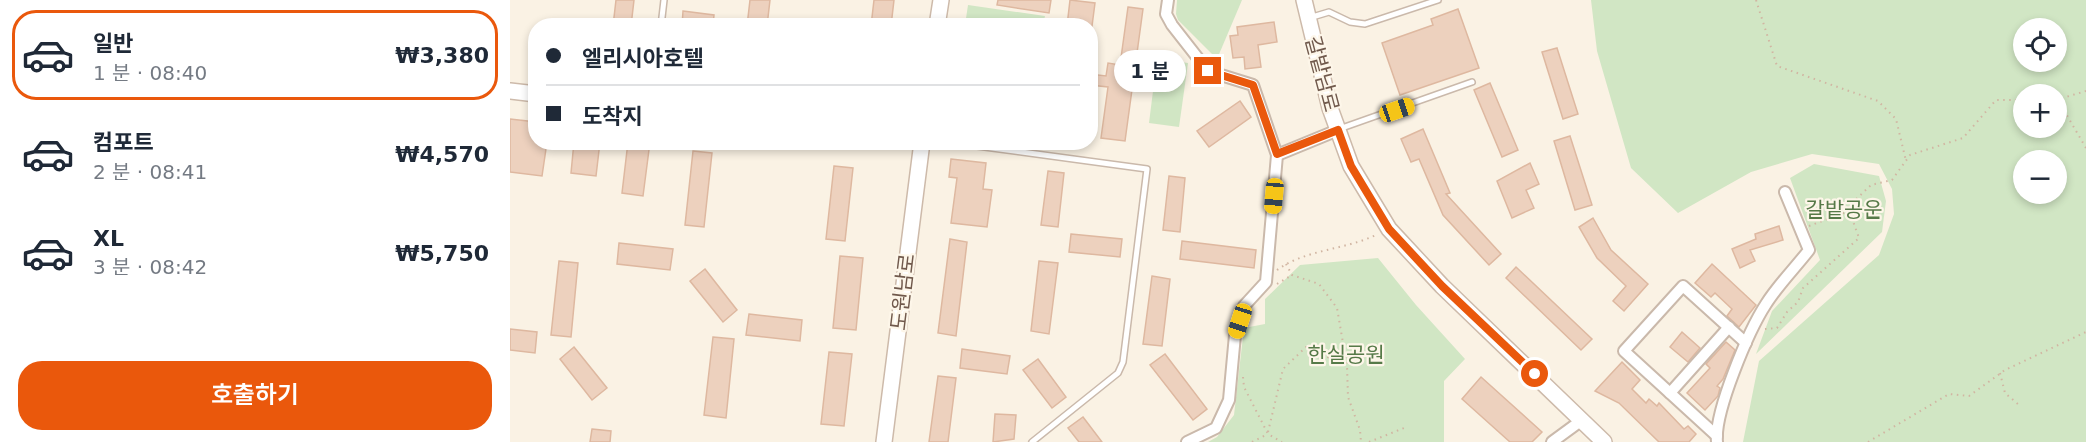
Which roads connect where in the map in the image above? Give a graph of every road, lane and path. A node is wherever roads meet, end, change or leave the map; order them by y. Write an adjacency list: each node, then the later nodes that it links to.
1 (664, 0): 7 (lane)
2 (941, 0): 8 (main road)
3 (1168, 0): 21 (street)
4 (1304, 0): 9 (main road, 갈밭남로)
5 (1438, 0): 9 (lane)
6 (1756, 0): 22 (path)
7 (662, 18)
8 (938, 18)
9 (1307, 19): 17 (main road, 갈밭남로)
10 (1472, 82): 17 (lane)
11 (510, 91): 13 (main road)
12 (2086, 91): 14 (path)
13 (528, 93)
14 (2067, 97)
15 (2013, 100): 22 (path)
16 (2067, 118): 18 (path)
17 (1338, 130): 21 (street); 25 (main road, 갈밭남로)
18 (2086, 148)
19 (921, 150): 43 (main road, 도원남로)
20 (1006, 150): 44 (lane)
21 (1277, 154): 29 (street)
22 (1906, 161): 24 (path)
23 (1785, 192): 26 (street)
24 (1850, 211): 26 (path); 31 (path)
25 (1389, 229): 27 (path); 39 (main road, 갈밭남로)
26 (1801, 229): 31 (street)
27 (1286, 264): 28 (path); 29 (path)
28 (1292, 275): 29 (path); 34 (path)
29 (1271, 282): 45 (street)
30 (1729, 327): 33 (street); 37 (street); 37 (street)
31 (1752, 330): 33 (street)
32 (2086, 332): 36 (path)
33 (1746, 343): 42 (street)
34 (1347, 366): 41 (path); 48 (path)
35 (1242, 368): 41 (path)
36 (2000, 373): 38 (path); 52 (path)
37 (1670, 393): 42 (street)
38 (2019, 405)
39 (1582, 420): 50 (street); 51 (main road, 갈밭남로)
40 (1404, 429): 49 (path)
41 (1268, 434): 46 (path); 47 (path)
42 (1717, 439)
43 (884, 442)
44 (1032, 442)
45 (1187, 442)
46 (1252, 442)
47 (1282, 442)
48 (1361, 442)
49 (1369, 442)
50 (1552, 442)
51 (1604, 442)
52 (1869, 442)

